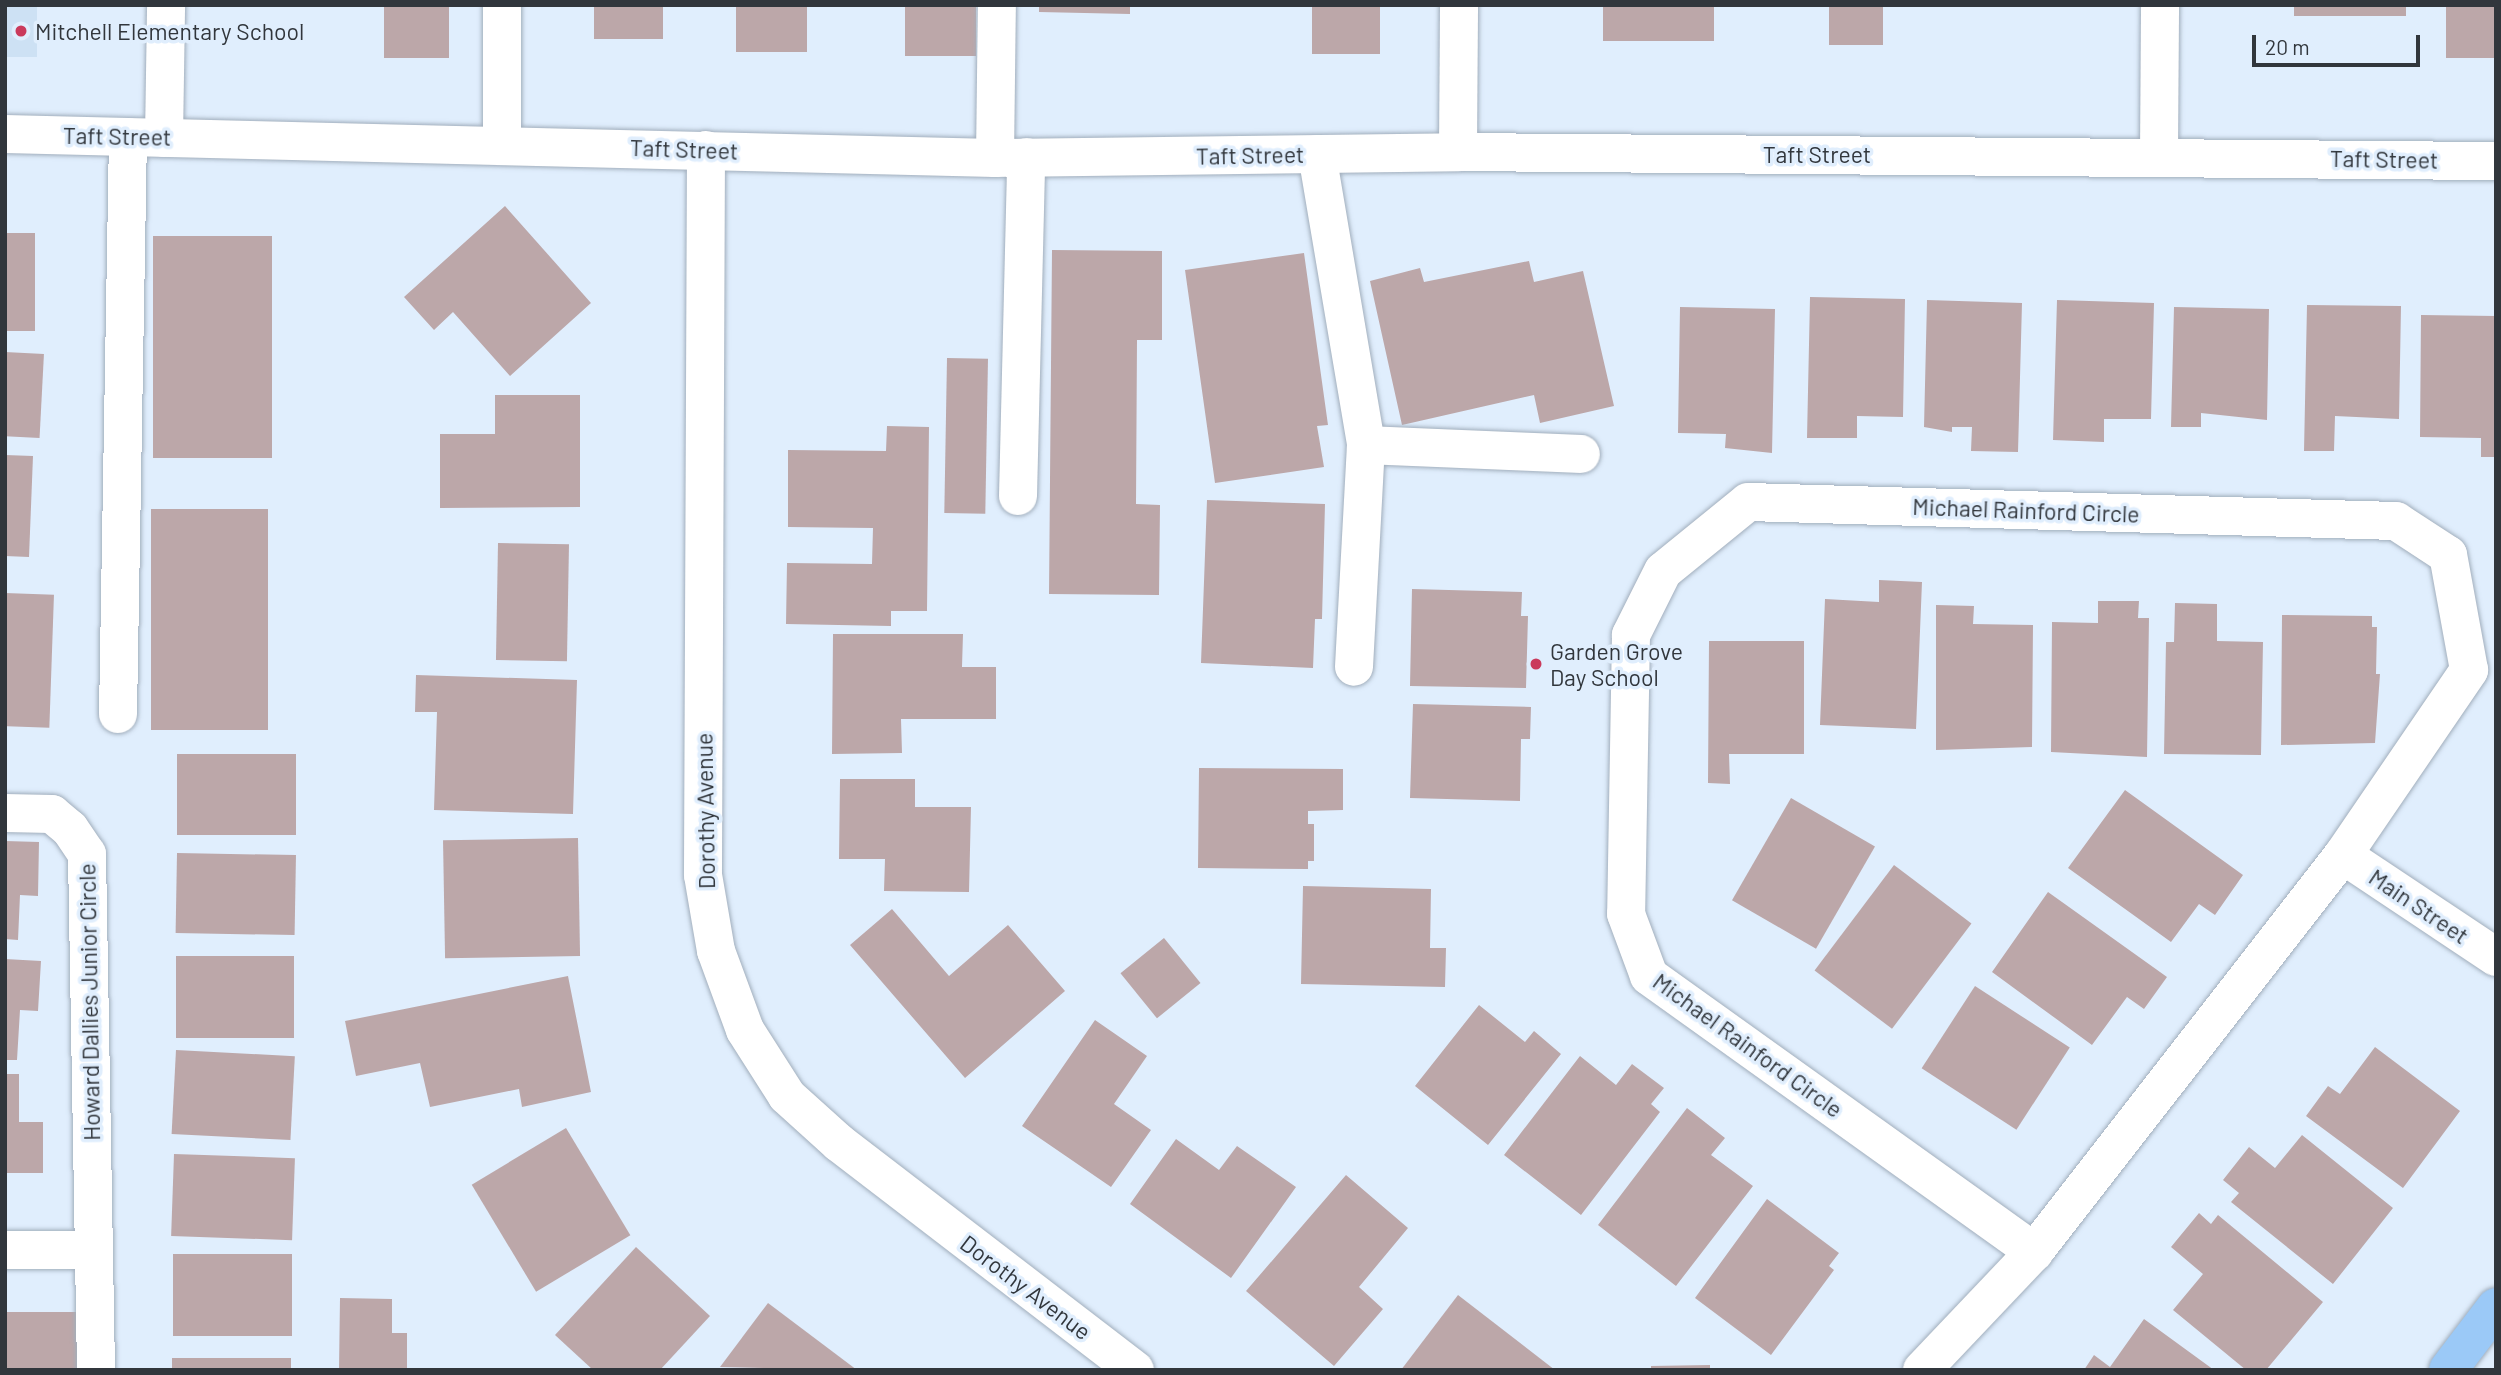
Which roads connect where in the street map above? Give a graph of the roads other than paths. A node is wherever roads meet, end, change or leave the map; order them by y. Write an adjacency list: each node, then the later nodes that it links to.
1 (166, 5): 7 (street)
2 (502, 5): 8 (street)
3 (997, 5): 13 (street)
4 (1459, 5): 10 (street)
5 (2160, 5): 12 (street)
6 (5, 134): 7 (street, Taft Street)
7 (146, 137): 8 (street, Taft Street); 19 (street)
8 (502, 144): 9 (street, Taft Street)
9 (706, 150): 13 (street, Taft Street); 28 (street, Dorothy Avenue)
10 (1458, 152): 11 (street, Taft Street); 12 (street, Taft Street)
11 (1317, 154): 13 (street, Taft Street); 15 (street)
12 (2158, 155): 14 (street, Taft Street)
13 (1011, 157): 17 (street)
14 (2496, 161)
15 (1366, 445): 16 (street); 18 (street)
16 (1581, 454)
17 (1018, 496)
18 (1353, 667)
19 (118, 714)
20 (5, 813): 24 (street, Howard Dallies Junior Circle)
21 (2343, 855): 22 (street, Main Street); 25 (street, Michael Rainford Circle); 25 (street, Michael Rainford Circle)
22 (2496, 957)
23 (5, 1250): 24 (street)
24 (94, 1250): 27 (street, Howard Dallies Junior Circle)
25 (2034, 1252): 29 (street, Michael Rainford Circle)
26 (2496, 1307): 30 (main road)
27 (96, 1370)
28 (1135, 1370)
29 (1922, 1370)
30 (2448, 1370)

